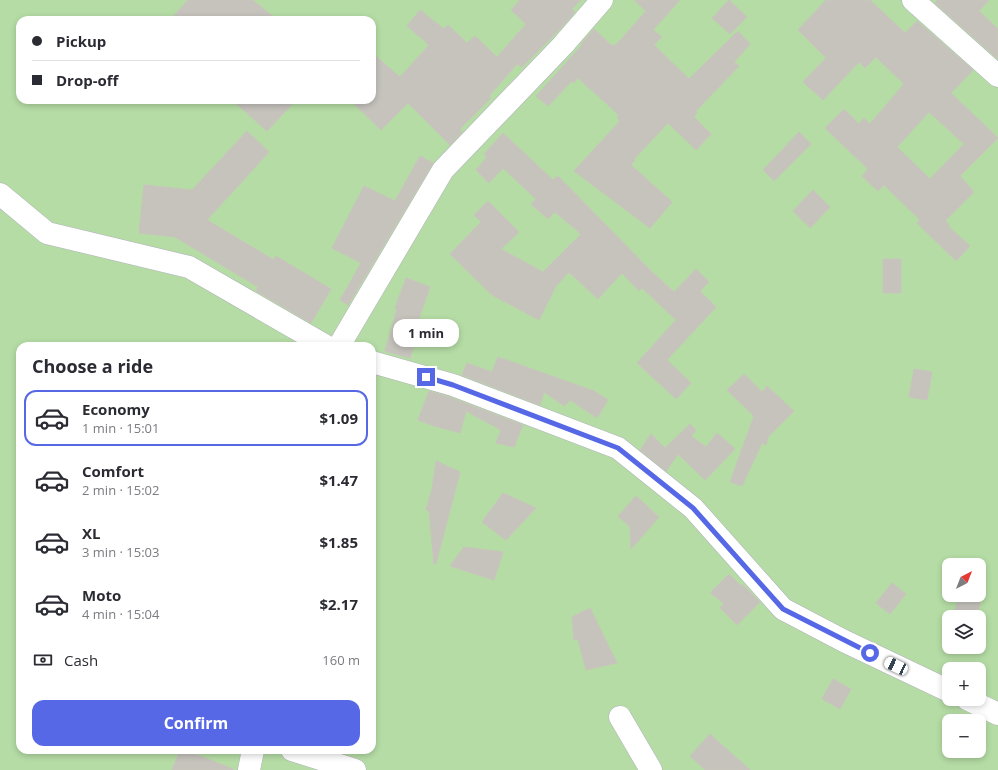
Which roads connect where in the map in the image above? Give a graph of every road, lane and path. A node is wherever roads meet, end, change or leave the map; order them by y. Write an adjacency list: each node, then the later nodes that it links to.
1 (602, 0): 6 (street)
2 (913, 0): 3 (street)
3 (998, 76)
4 (0, 194): 5 (street)
5 (319, 342)
6 (341, 342)
7 (376, 363): 8 (street)
8 (942, 688)
9 (981, 706): 10 (street)
10 (998, 714)
11 (620, 717): 16 (street)
12 (252, 754): 14 (street)
13 (305, 754): 15 (street)
14 (249, 770)
15 (355, 770)
16 (651, 770)

